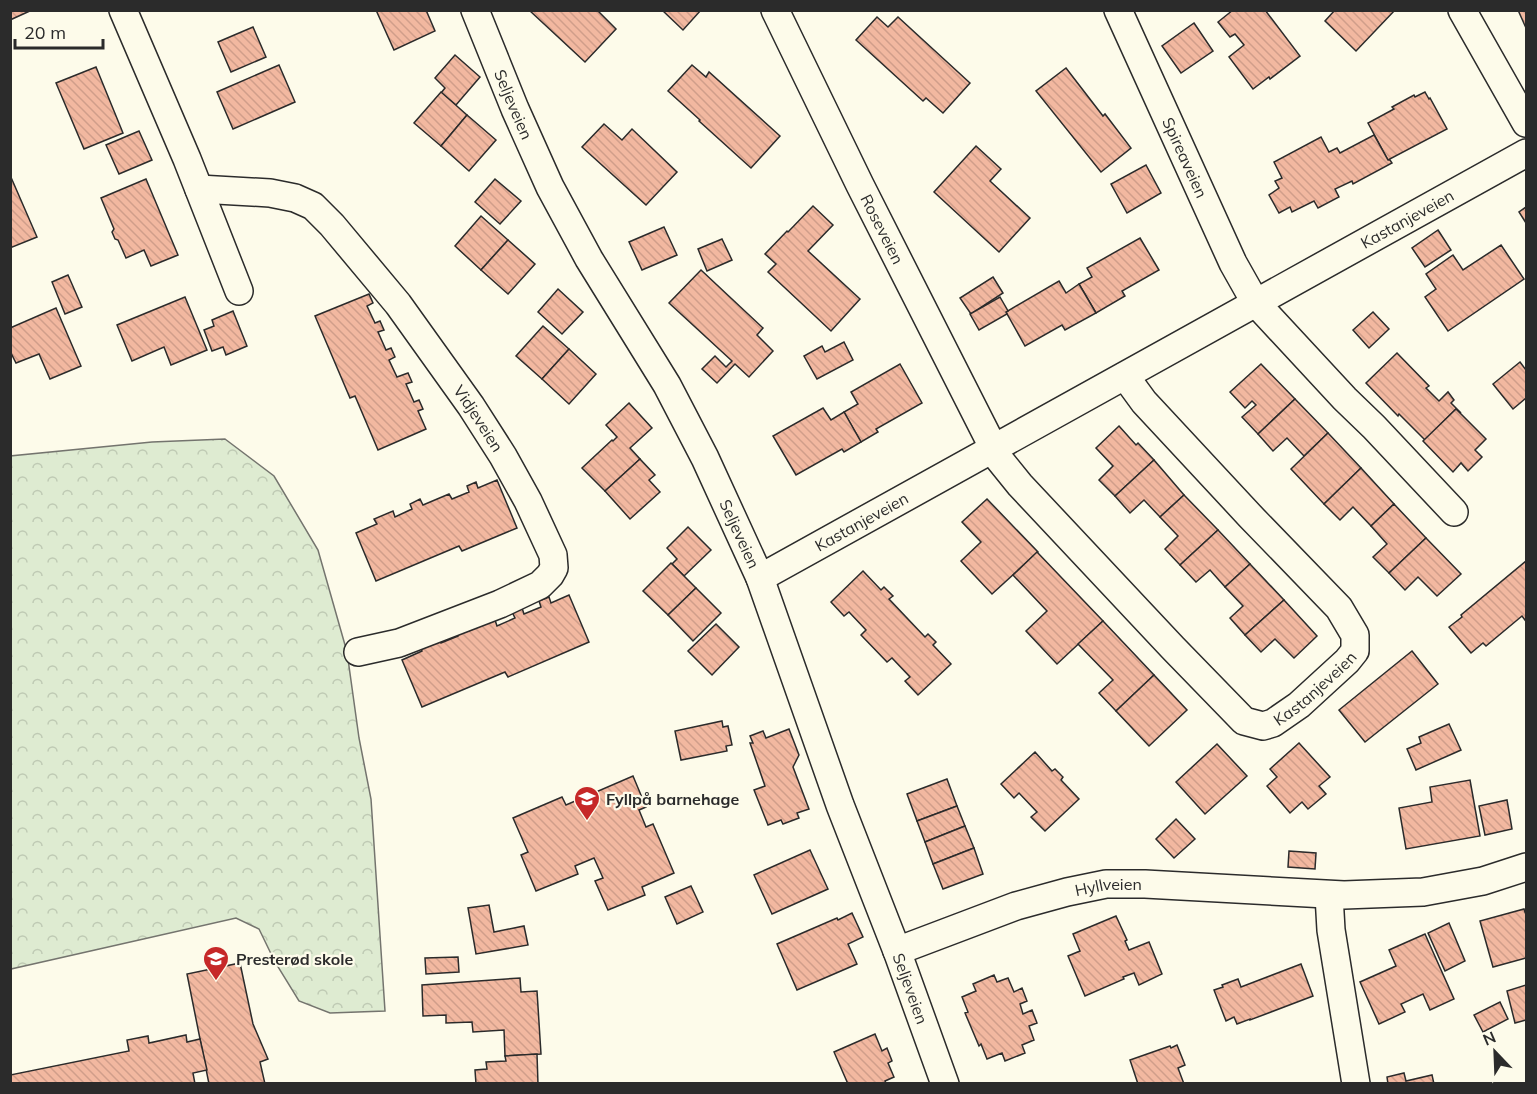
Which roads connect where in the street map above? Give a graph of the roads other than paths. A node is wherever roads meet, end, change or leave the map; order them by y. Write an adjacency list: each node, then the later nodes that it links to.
1 (123, 10): 8 (street)
2 (475, 10): 14 (street, Seljeveien)
3 (775, 10): 12 (street, Roseveien)
4 (1118, 10): 10 (street, Spireaveien)
5 (1462, 10): 6 (street)
6 (1527, 123)
7 (1527, 153): 10 (street, Kastanjeveien)
8 (199, 189): 9 (street); 15 (street, Vidjeveien)
9 (239, 291)
10 (1255, 302): 11 (street, Kastanjeveien); 13 (street)
11 (1125, 376): 12 (street, Kastanjeveien); 12 (street, Kastanjeveien)
12 (994, 448): 14 (street, Kastanjeveien)
13 (1454, 512)
14 (760, 578): 18 (street, Seljeveien)
15 (358, 652)
16 (1527, 867): 17 (street, Hyllveien)
17 (1329, 895): 18 (street, Hyllveien); 20 (street)
18 (897, 951): 19 (street, Seljeveien)
19 (945, 1083)
20 (1356, 1083)

